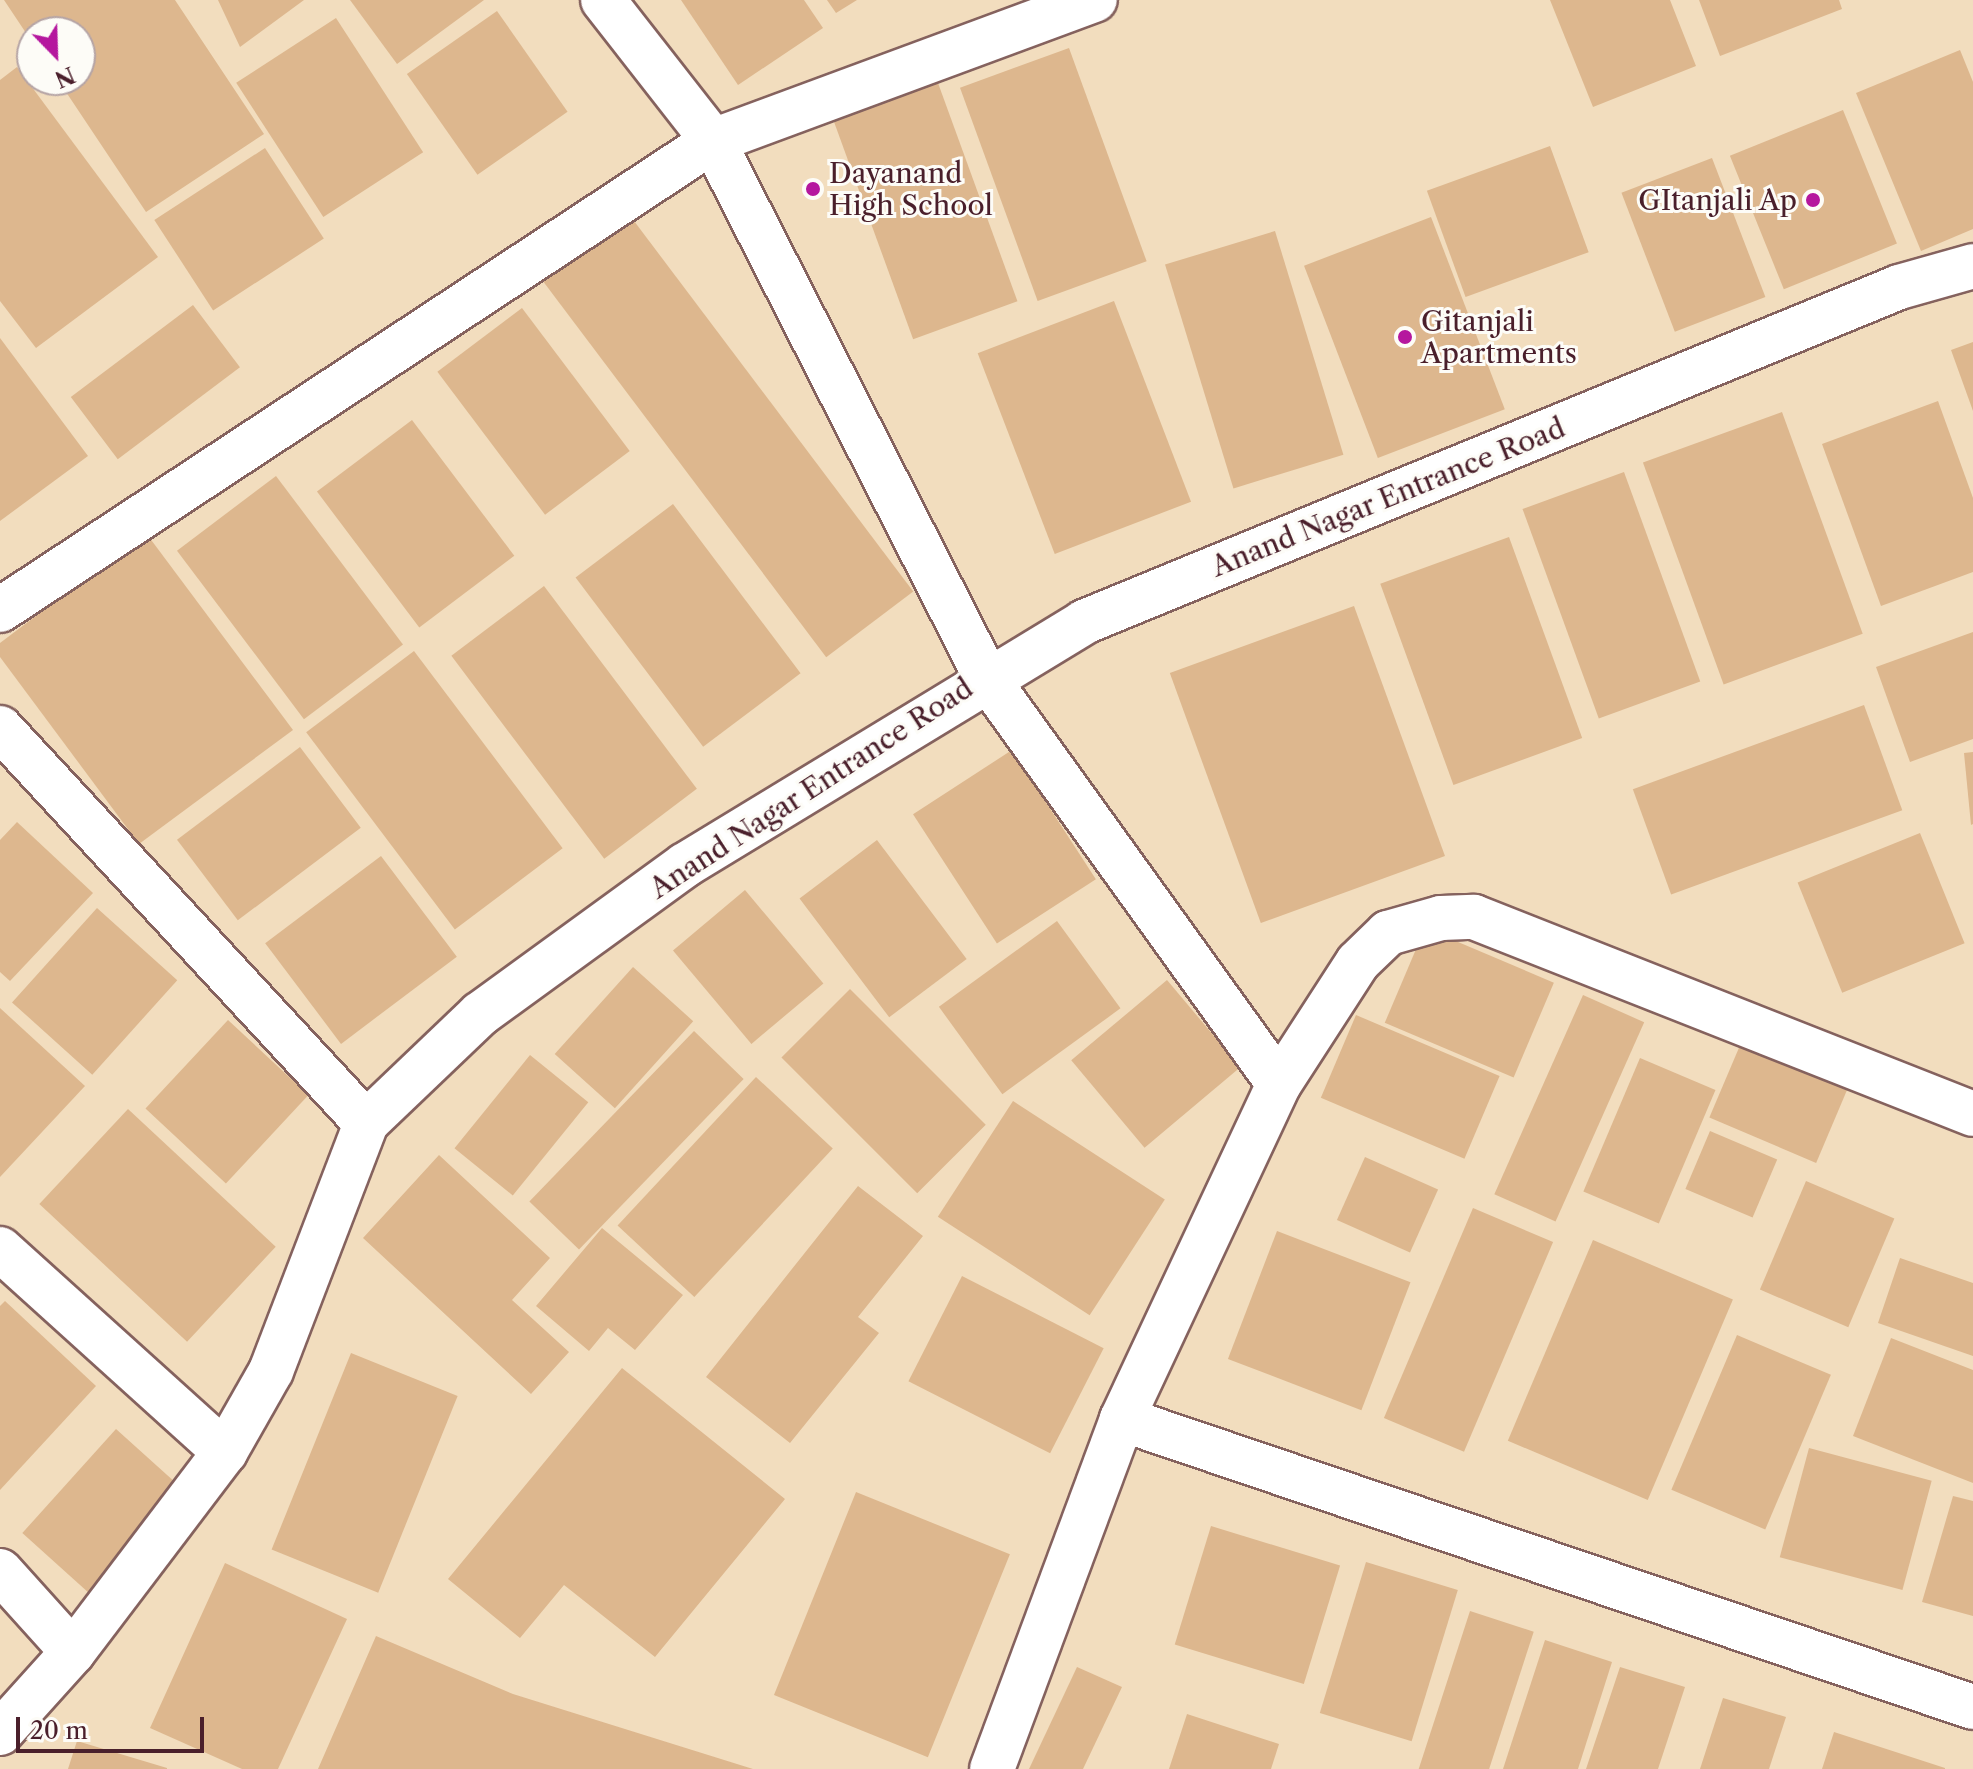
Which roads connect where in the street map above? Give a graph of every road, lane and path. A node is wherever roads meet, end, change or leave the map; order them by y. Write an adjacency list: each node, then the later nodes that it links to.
1 (603, 0): 3 (street)
2 (1095, 0): 3 (street)
3 (713, 141): 5 (street); 6 (street)
4 (1973, 266): 6 (street, Anand Nagar Entrance Road)
5 (0, 610)
6 (986, 677): 8 (street); 10 (street, Anand Nagar Entrance Road)
7 (0, 728): 10 (street)
8 (1279, 1084): 9 (street); 12 (street)
9 (1973, 1114)
10 (366, 1123): 13 (street, Anand Nagar Entrance Road)
11 (0, 1249): 13 (street)
12 (1122, 1419): 16 (street); 18 (street)
13 (225, 1452): 15 (street, Anand Nagar Entrance Road)
14 (0, 1571): 15 (street)
15 (73, 1652): 17 (street, Anand Nagar Entrance Road)
16 (1973, 1707)
17 (0, 1733)
18 (992, 1769)

